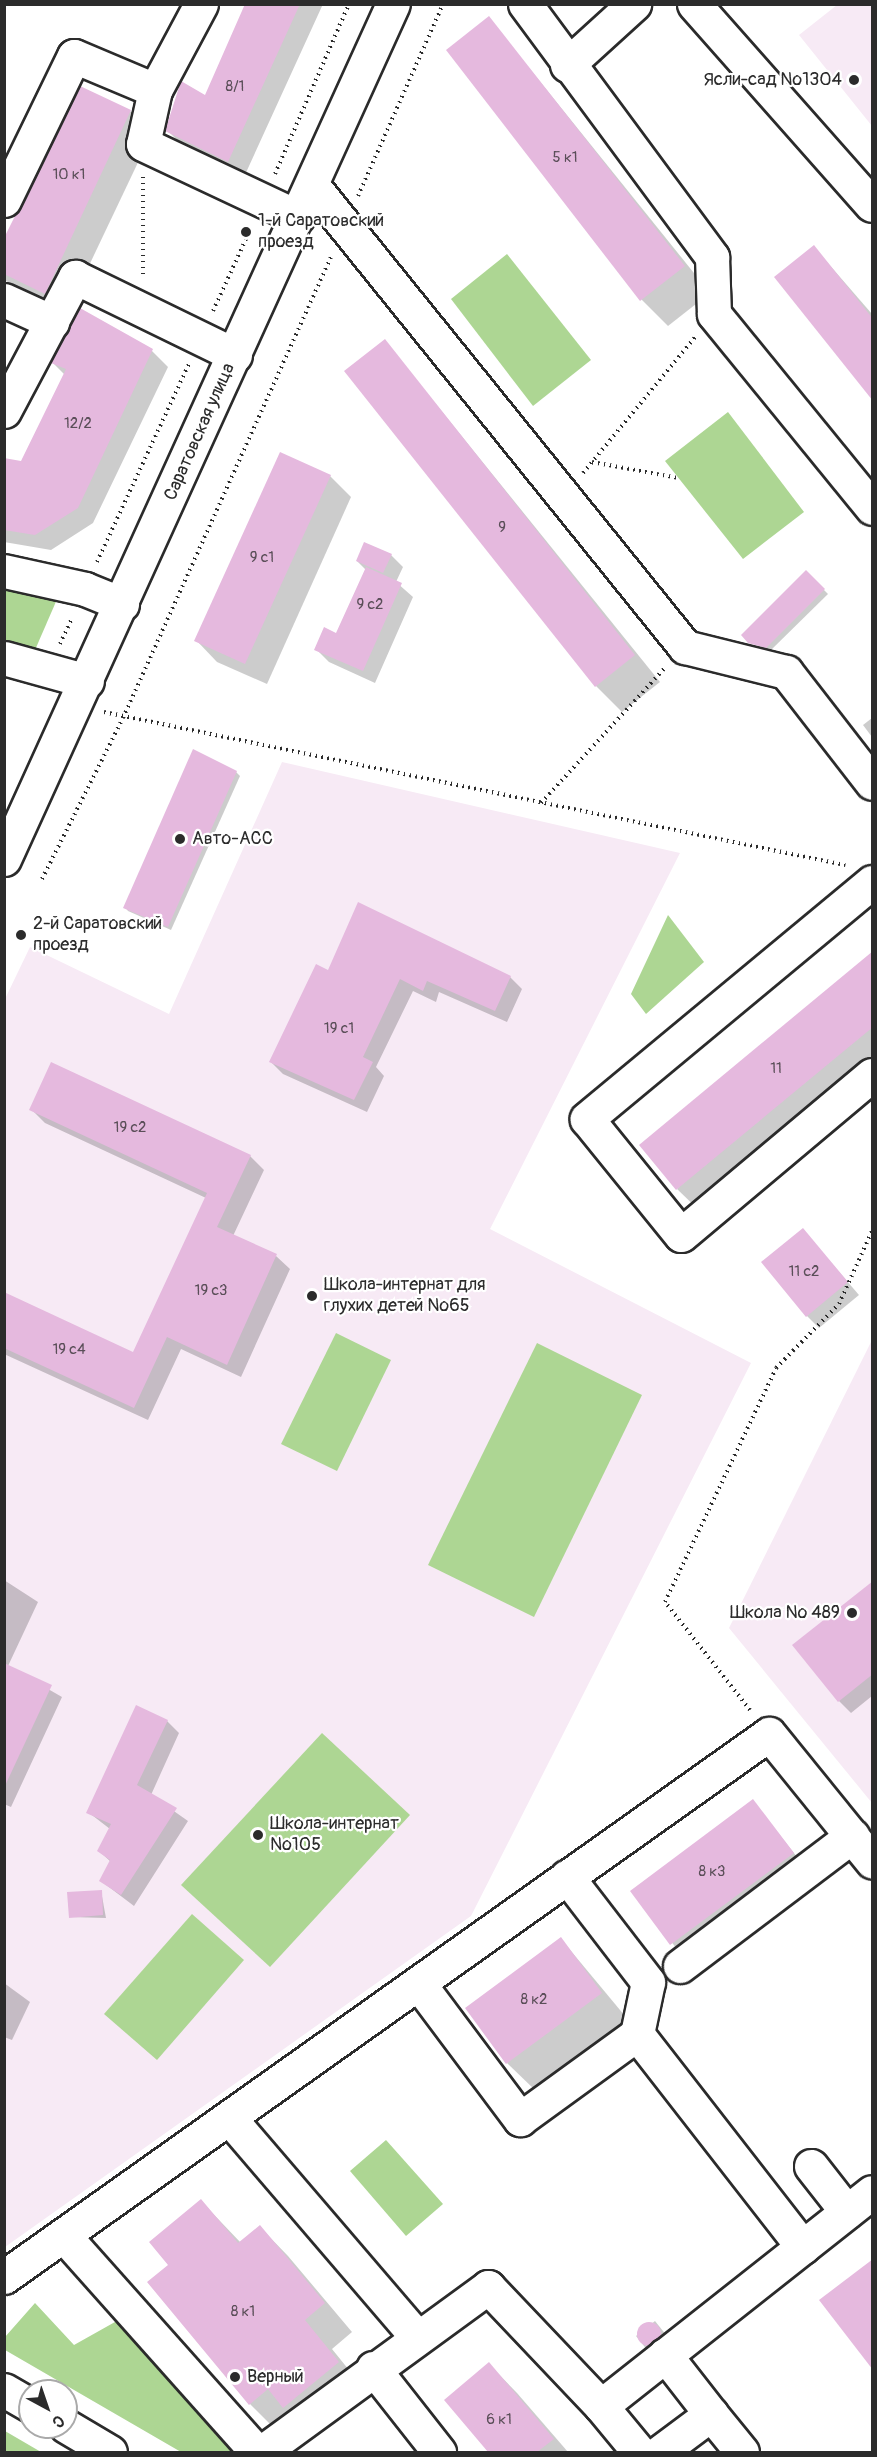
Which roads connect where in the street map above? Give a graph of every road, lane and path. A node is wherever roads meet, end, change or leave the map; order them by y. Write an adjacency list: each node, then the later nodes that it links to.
1 (201, 4): 8 (street)
2 (393, 4): 10 (street, Саратовская улица)
3 (443, 4): 14 (path)
4 (525, 4): 7 (street)
5 (634, 4): 7 (street)
6 (694, 4): 12 (street)
7 (567, 65): 17 (street)
8 (155, 90): 9 (street); 11 (street)
9 (143, 144): 13 (street); 16 (path)
10 (312, 185): 13 (street, Саратовская улица); 14 (street)
11 (4, 200)
12 (873, 205)
13 (298, 217): 19 (street, Саратовская улица)
14 (345, 226): 23 (street); 30 (path)
15 (4, 300): 18 (street)
16 (144, 309): 18 (street); 19 (street)
17 (714, 314): 21 (path); 24 (street)
18 (52, 322): 20 (street)
19 (235, 355): 26 (street, Саратовская улица)
20 (4, 411)
21 (592, 462): 22 (path); 23 (path)
22 (678, 478)
23 (564, 497): 27 (street)
24 (873, 508)
25 (4, 572): 26 (street)
26 (122, 604): 29 (street, Саратовская улица)
27 (685, 647): 31 (street); 32 (path)
28 (4, 658): 29 (street)
29 (82, 693): 30 (path); 33 (street, Саратовская улица)
30 (123, 718): 32 (path); 35 (path)
31 (873, 783)
32 (540, 803): 34 (path)
33 (4, 859)
34 (861, 874): 36 (street)
35 (42, 879)
36 (873, 1075)
37 (873, 1231): 38 (path)
38 (768, 1734): 39 (street); 40 (street)
39 (862, 1848): 41 (street)
40 (567, 1876): 42 (street); 43 (street)
41 (680, 1966)
42 (419, 1984): 43 (street); 44 (street)
43 (637, 2034): 48 (street)
44 (231, 2120): 47 (street); 50 (street)
45 (811, 2166): 46 (street)
46 (863, 2207): 48 (street)
47 (66, 2238): 49 (street); 59 (street)
48 (803, 2247): 51 (street)
49 (4, 2277)
50 (416, 2336): 52 (street); 55 (street)
51 (665, 2355): 55 (street); 56 (street)
52 (373, 2368): 59 (street); 60 (street)
53 (4, 2390): 54 (street)
54 (18, 2398)
55 (601, 2406): 61 (street)
56 (711, 2414): 62 (street); 63 (street)
57 (78, 2434): 58 (street)
58 (110, 2452)
59 (260, 2452)
60 (439, 2452)
61 (639, 2452)
62 (660, 2452)
63 (742, 2452)

